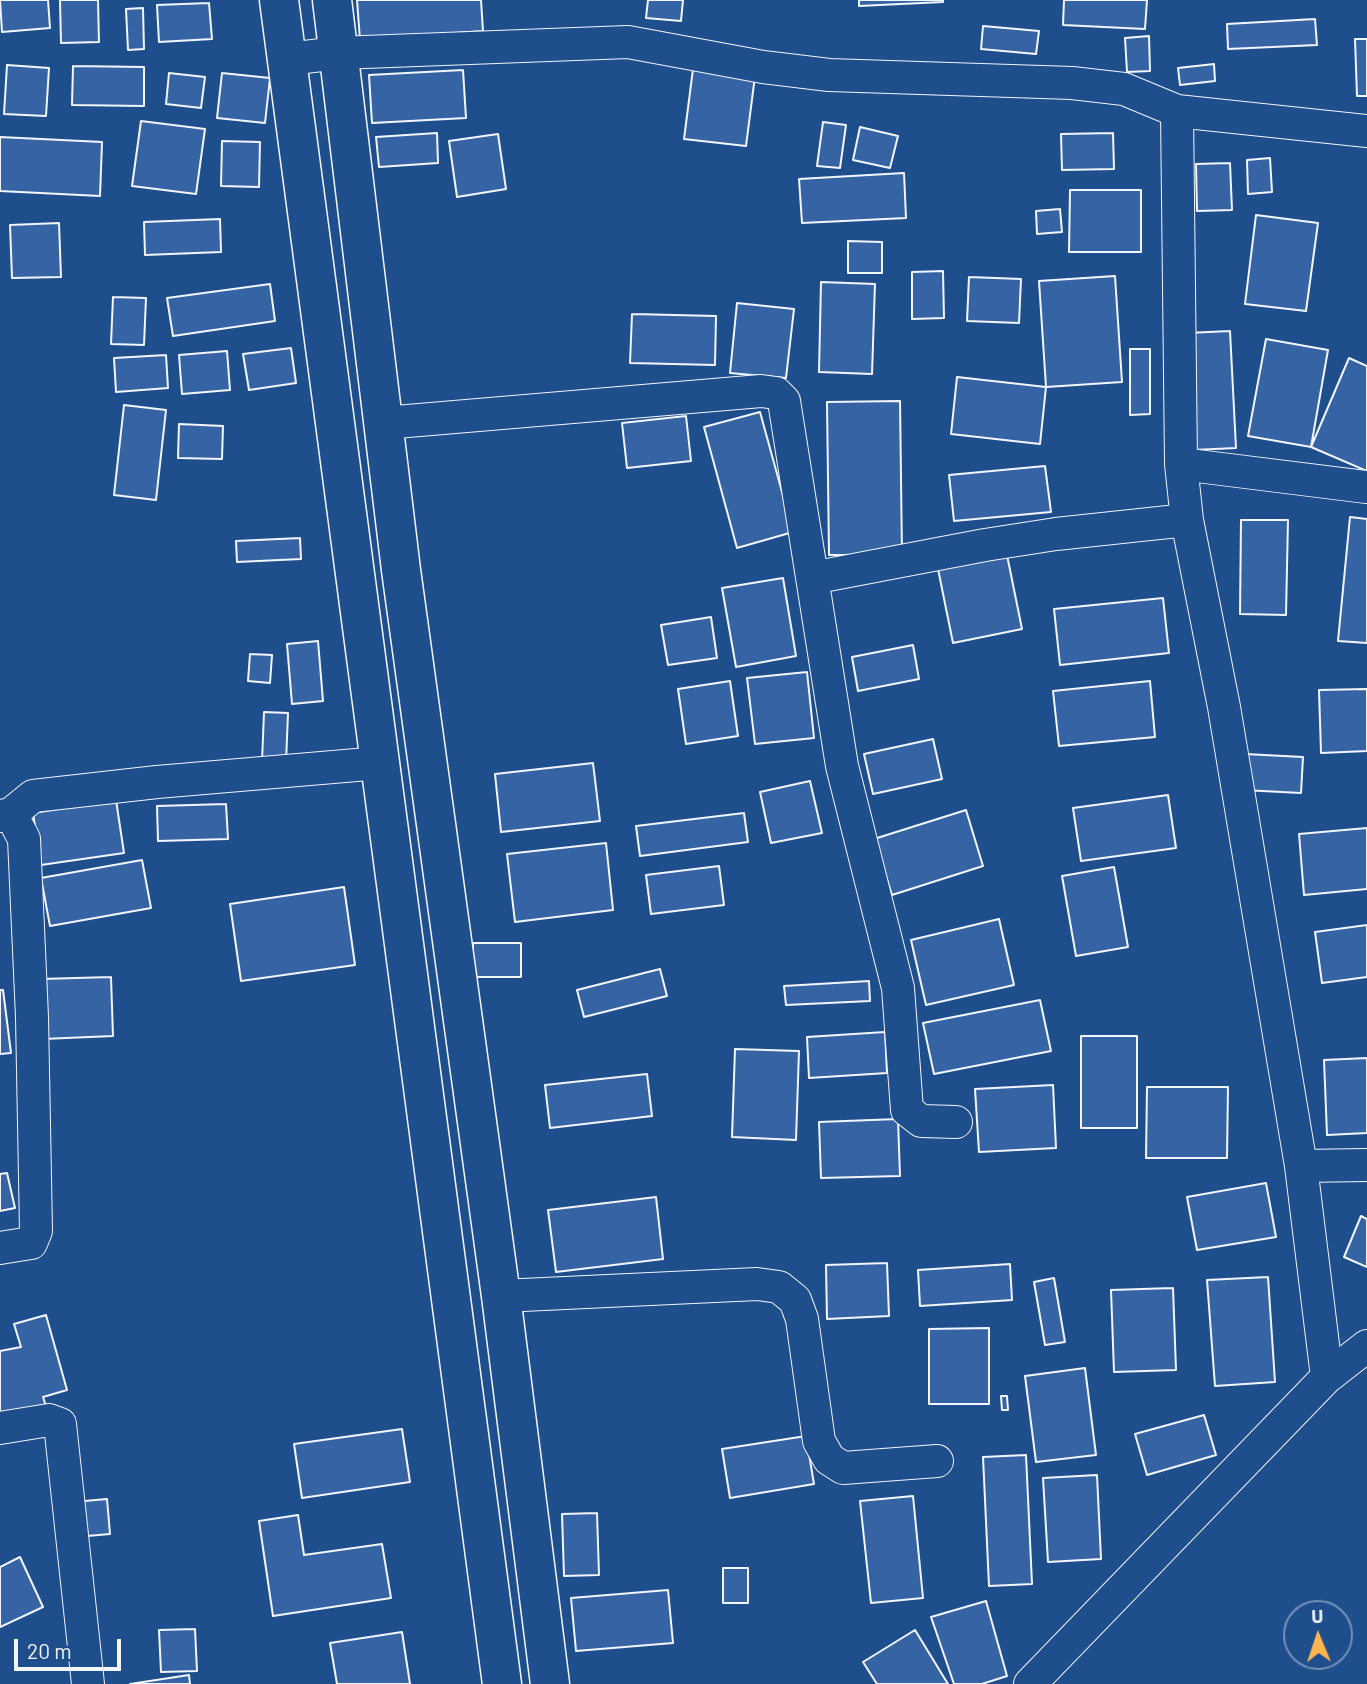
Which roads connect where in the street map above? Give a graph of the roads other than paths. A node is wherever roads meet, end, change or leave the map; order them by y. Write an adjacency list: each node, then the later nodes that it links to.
1 (279, 0): 4 (street)
2 (332, 0): 3 (street)
3 (338, 53): 4 (street); 5 (street); 7 (street)
4 (288, 59): 12 (street)
5 (1177, 111): 6 (street); 8 (street)
6 (1367, 131)
7 (384, 423): 11 (street); 18 (street)
8 (1181, 464): 9 (street); 10 (street)
9 (1367, 487)
10 (1187, 520): 11 (street); 16 (street)
11 (812, 578): 14 (street)
12 (380, 763): 13 (street); 24 (street)
13 (6, 815): 17 (street)
14 (956, 1122)
15 (1367, 1165): 16 (street)
16 (1301, 1166): 20 (street)
17 (0, 1248)
18 (501, 1296): 22 (street); 25 (street)
19 (1367, 1346): 20 (street)
20 (1327, 1377): 26 (street)
21 (0, 1427): 23 (street)
22 (937, 1461)
23 (88, 1684)
24 (502, 1684)
25 (550, 1684)
26 (1030, 1684)

